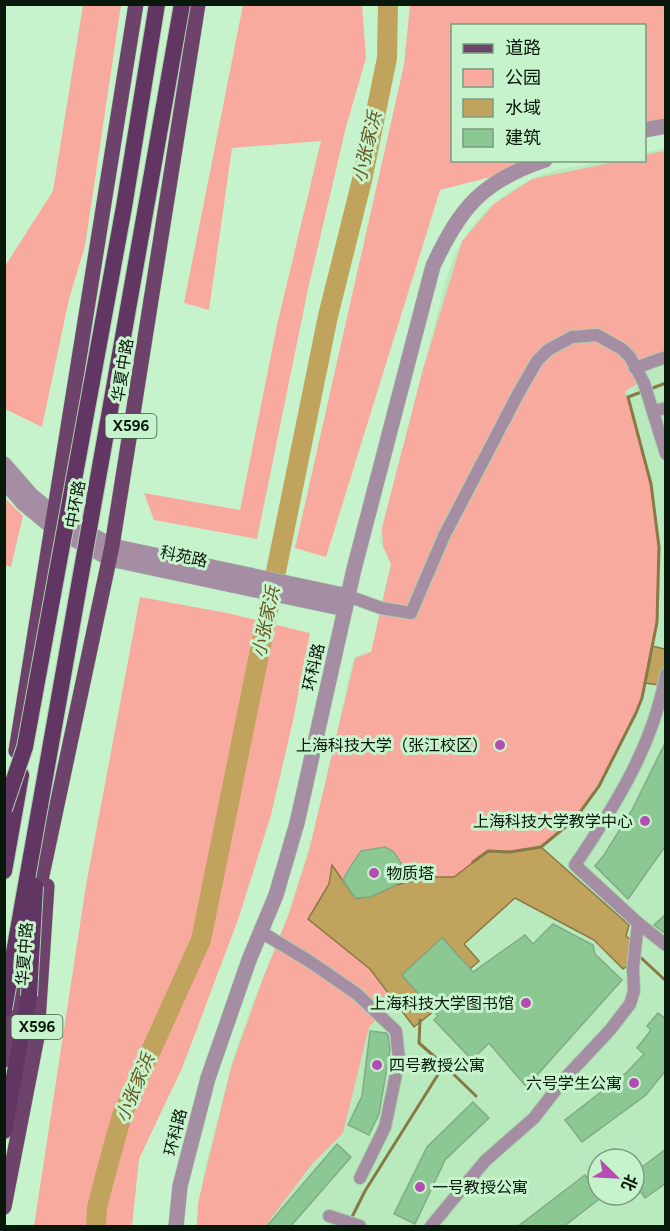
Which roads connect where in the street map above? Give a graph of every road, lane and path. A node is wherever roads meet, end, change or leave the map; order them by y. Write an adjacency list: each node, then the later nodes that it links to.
1 (136, 4): 18 (main road)
2 (157, 4): 22 (highway, 中环路, bridge)
3 (182, 4): 23 (highway, 中环路, bridge)
4 (198, 4): 19 (main road, 华夏中路 / X596)
5 (666, 126): 6 (street)
6 (646, 130)
7 (666, 136): 8 (street)
8 (646, 140)
9 (511, 162): 20 (street, 环科路)
10 (539, 162): 20 (street, 环科路)
11 (666, 357): 12 (street)
12 (635, 368): 14 (street); 20 (street, 科苑路)
13 (666, 408): 14 (street)
14 (653, 411): 15 (street)
15 (666, 454)
16 (4, 464): 18 (street, 科苑路)
17 (4, 481): 18 (street, 科苑路)
18 (53, 520): 19 (street, 科苑路); 25 (main road)
19 (111, 552): 20 (street, 科苑路); 26 (main road, 华夏中路 / X596)
20 (342, 601): 29 (street, 环科路); 38 (street, 环科路)
21 (664, 681): 28 (street)
22 (26, 747): 24 (highway, bridge); 27 (highway, 中环路, bridge)
23 (40, 807): 31 (highway, 中环路, bridge); 33 (highway, bridge)
24 (4, 808)
25 (4, 830)
26 (49, 844): 32 (main road, 华夏中路 / X596); 35 (main road, 华夏中路 / X596)
27 (4, 871)
28 (638, 923): 30 (street); 40 (street)
29 (261, 932): 34 (street); 39 (street, 环科路)
30 (666, 945)
31 (4, 1009)
32 (4, 1060)
33 (4, 1131)
34 (360, 1178)
35 (4, 1207)
36 (329, 1216): 37 (street)
37 (358, 1226)
38 (166, 1227)
39 (176, 1227)
40 (431, 1227)

